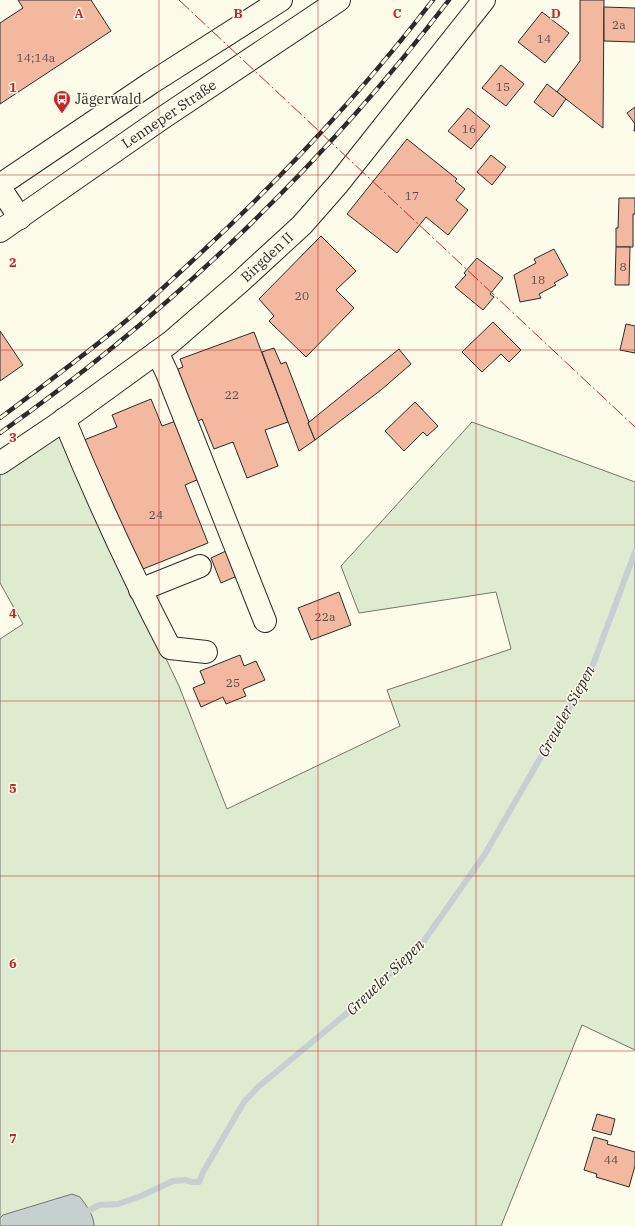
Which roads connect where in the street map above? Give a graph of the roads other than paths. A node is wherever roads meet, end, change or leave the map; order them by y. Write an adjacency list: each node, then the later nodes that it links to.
1 (281, 0): 4 (main road)
2 (339, 0): 5 (main road, Lenneper Straße)
3 (484, 0): 7 (main road, Birgden II)
4 (0, 186): 5 (main road)
5 (20, 218): 6 (main road, Lenneper Straße)
6 (0, 231)
7 (156, 352): 8 (main road, Birgden II); 12 (main road)
8 (64, 419): 9 (main road, Birgden II); 11 (main road)
9 (0, 463)
10 (200, 566): 11 (main road)
11 (140, 590): 13 (main road)
12 (265, 621)
13 (206, 652)

